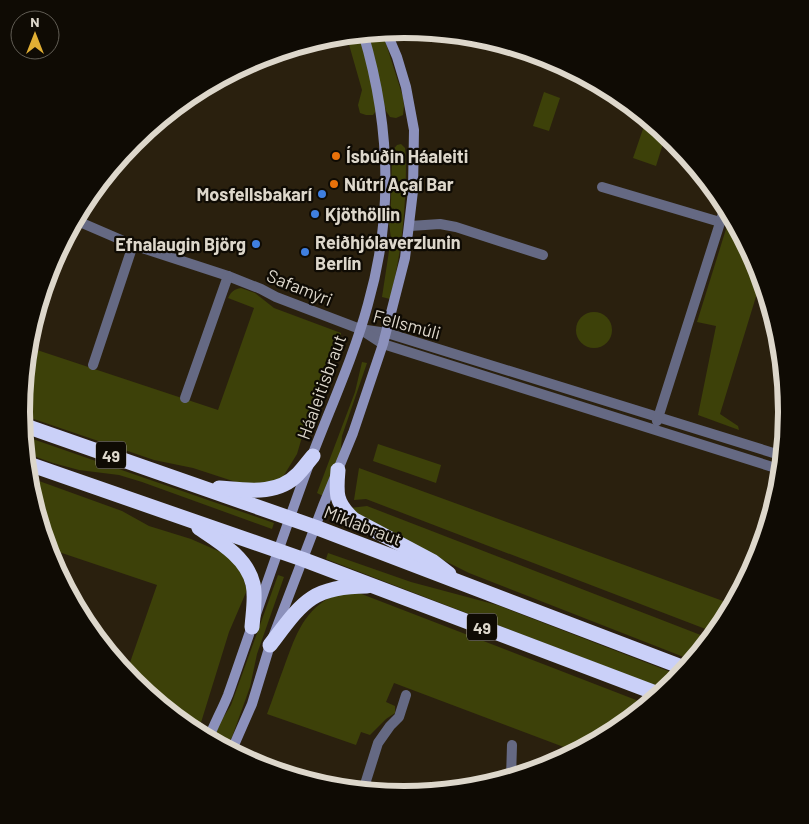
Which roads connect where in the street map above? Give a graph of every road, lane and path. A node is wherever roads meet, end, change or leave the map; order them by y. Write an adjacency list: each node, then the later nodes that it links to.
1 (389, 38): 7 (street)
2 (365, 40): 11 (street, Háaleitisbraut)
3 (602, 187): 5 (street)
4 (722, 214): 5 (street)
5 (720, 222): 16 (street)
6 (81, 223): 8 (street, Safamýri)
7 (410, 226): 9 (street); 12 (street)
8 (133, 245): 10 (street, Safamýri); 14 (street)
9 (543, 255)
10 (228, 276): 11 (street, Safamýri); 15 (street)
11 (360, 329): 12 (street, Fellsmúli); 13 (street, Fellsmúli); 20 (street, Háaleitisbraut)
12 (387, 333): 13 (street); 16 (street, Fellsmúli)
13 (383, 344): 18 (street, Fellsmúli); 23 (street)
14 (93, 365)
15 (185, 398)
16 (658, 417): 18 (street); 19 (street, Fellsmúli)
17 (31, 428): 24 (highway, Miklabraut / 49)
18 (654, 430): 22 (street, Fellsmúli)
19 (777, 454)
20 (312, 456): 24 (highway); 26 (street, Háaleitisbraut)
21 (34, 466): 25 (highway, 49)
22 (775, 468)
23 (338, 470): 27 (street); 30 (highway)
24 (200, 486): 26 (highway, Miklabraut / 49)
25 (184, 517): 28 (highway, 49); 32 (highway)
26 (291, 519): 27 (highway, Miklabraut / 49); 28 (street, Háaleitisbraut)
27 (315, 527): 29 (street); 30 (highway, Miklabraut / 49)
28 (279, 551): 29 (highway, 49); 32 (street, Háaleitisbraut)
29 (302, 559): 31 (highway, 49); 33 (street)
30 (460, 582): 34 (highway, Miklabraut / 49)
31 (376, 586): 33 (highway); 35 (highway, 49)
32 (252, 627): 37 (street, Háaleitisbraut)
33 (270, 645): 38 (street)
34 (679, 666)
35 (653, 692)
36 (406, 694): 41 (street)
37 (211, 733)
38 (234, 745)
39 (512, 745): 40 (street)
40 (510, 771)
41 (367, 784)

